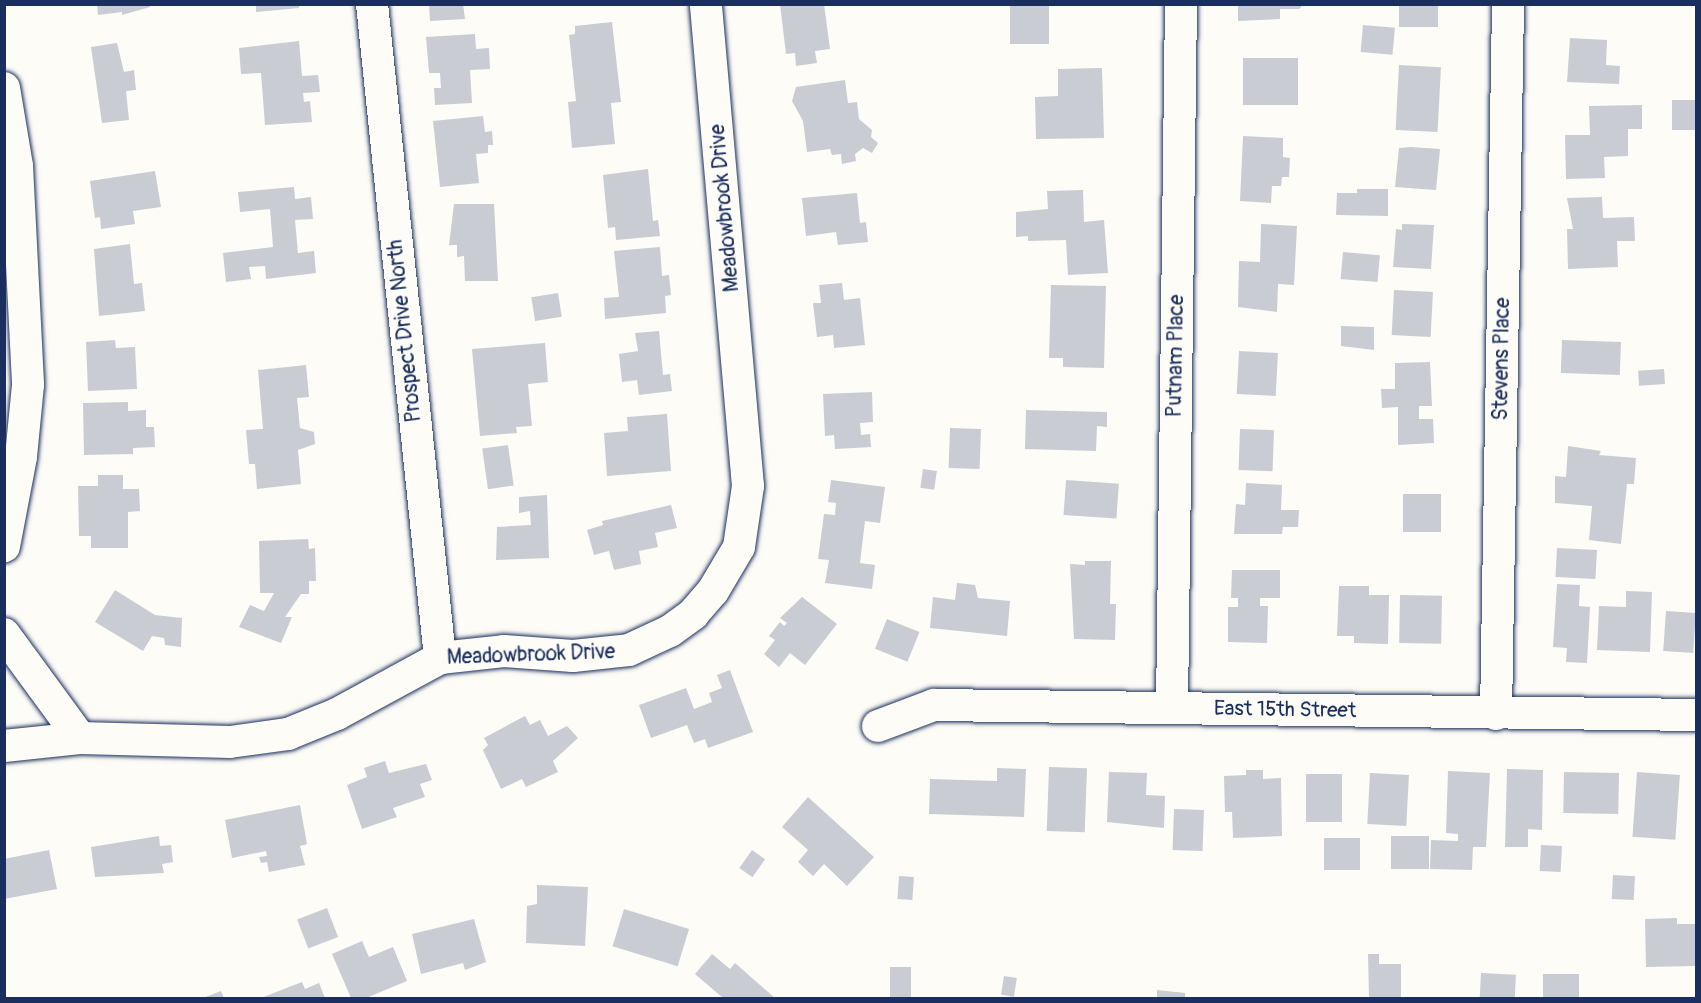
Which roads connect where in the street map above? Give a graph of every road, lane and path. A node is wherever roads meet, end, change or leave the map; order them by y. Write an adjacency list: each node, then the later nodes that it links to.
1 (372, 4): 8 (street, Prospect Drive North)
2 (706, 4): 8 (street, Meadowbrook Drive)
3 (1180, 4): 9 (street, Putnam Place)
4 (1508, 4): 10 (street, Stevens Place)
5 (4, 88): 6 (street)
6 (4, 546)
7 (4, 634): 13 (street)
8 (440, 658): 13 (street, Meadowbrook Drive)
9 (1172, 708): 10 (street, East 15th Street); 12 (street, East 15th Street)
10 (1496, 714): 11 (street, East 15th Street)
11 (1696, 715)
12 (878, 726)
13 (80, 738): 14 (street, Meadowbrook Drive)
14 (4, 746)

